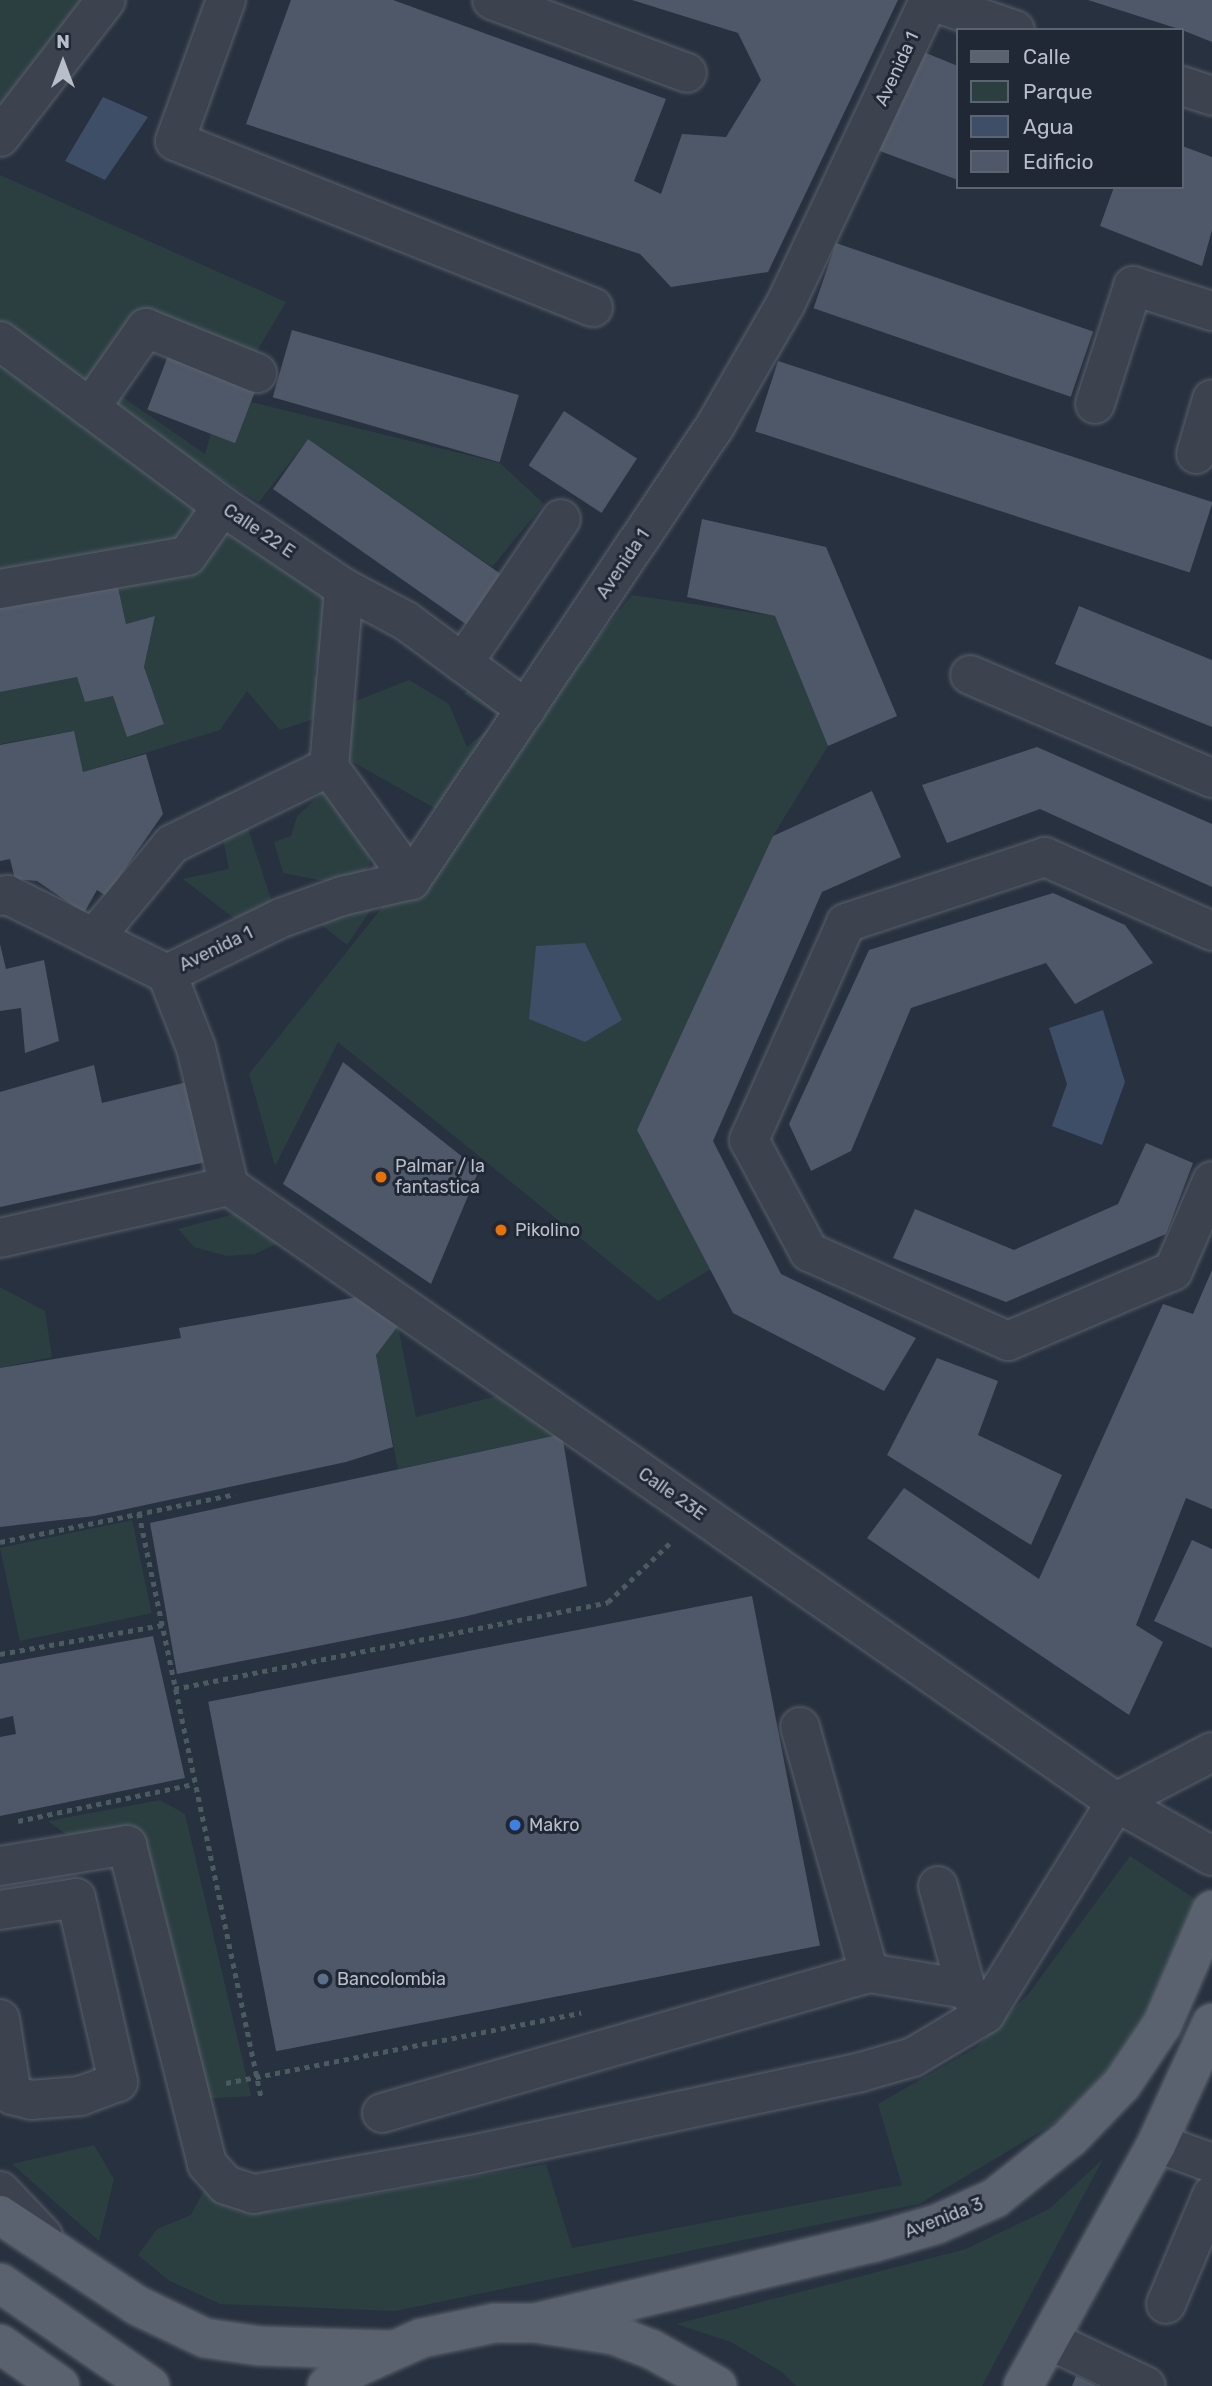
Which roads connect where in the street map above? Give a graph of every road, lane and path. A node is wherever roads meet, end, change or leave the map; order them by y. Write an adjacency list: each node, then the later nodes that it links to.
1 (106, 0): 9 (street)
2 (226, 0): 10 (street)
3 (492, 0): 6 (street)
4 (928, 0): 5 (street); 24 (street, Avenida 1)
5 (1009, 28)
6 (687, 73)
7 (1184, 87): 8 (street)
8 (1212, 96)
9 (0, 137)
10 (593, 307)
11 (1212, 311): 15 (street)
12 (0, 341): 16 (street, Calle 22 E)
13 (257, 373): 16 (street)
14 (1212, 399): 17 (street)
15 (1095, 404)
16 (90, 408): 18 (street, Calle 22 E)
17 (1196, 454)
18 (222, 506): 20 (street, Calle 22 E); 21 (street)
19 (561, 519): 22 (street)
20 (344, 588): 22 (street, Calle 22 E); 25 (street)
21 (0, 589)
22 (463, 663): 24 (street, Calle 22 E)
23 (970, 675): 26 (street)
24 (526, 709): 27 (street, Avenida 1)
25 (329, 766): 27 (street); 30 (street)
26 (1212, 778)
27 (411, 880): 31 (street, Avenida 1)
28 (0, 896): 30 (street)
29 (1212, 932): 32 (street)
30 (94, 938): 31 (street)
31 (167, 974): 33 (street)
32 (1212, 1181)
33 (229, 1186): 34 (street); 37 (street, Calle 23E)
34 (0, 1238)
35 (235, 1494): 36 (path)
36 (139, 1513): 38 (path); 39 (path)
37 (701, 1514): 41 (path); 45 (street, Calle 23E)
38 (0, 1542)
39 (162, 1625): 40 (path); 41 (path)
40 (0, 1654)
41 (174, 1689): 44 (path)
42 (800, 1727): 52 (street)
43 (1212, 1752): 45 (street)
44 (194, 1784): 46 (path); 57 (path)
45 (1116, 1802): 47 (street, Calle 23E); 53 (street)
46 (13, 1822)
47 (1212, 1856)
48 (0, 1866): 59 (street)
49 (938, 1886): 53 (street)
50 (0, 1910): 58 (street)
51 (1212, 1910): 70 (main road, Avenida 3)
52 (869, 1973): 53 (street); 61 (street)
53 (975, 2002): 59 (street)
54 (595, 2010): 57 (path)
55 (0, 2019): 58 (street)
56 (1212, 2023): 62 (main road)
57 (257, 2076): 59 (path); 60 (path)
58 (6, 2090)
59 (188, 2092)
60 (261, 2096)
61 (382, 2113)
62 (1157, 2143): 63 (street); 71 (main road)
63 (1212, 2163)
64 (0, 2190): 67 (street)
65 (1212, 2195): 69 (street)
66 (0, 2215): 67 (main road)
67 (64, 2258): 73 (main road)
68 (0, 2283): 75 (main road)
69 (1166, 2304)
70 (535, 2323): 73 (main road); 77 (main road)
71 (1049, 2340): 78 (main road); 79 (street)
72 (0, 2344): 74 (main road)
73 (390, 2350): 76 (main road)
74 (60, 2386)
75 (150, 2386)
76 (327, 2386)
77 (717, 2386)
78 (1023, 2386)
79 (1146, 2386)

